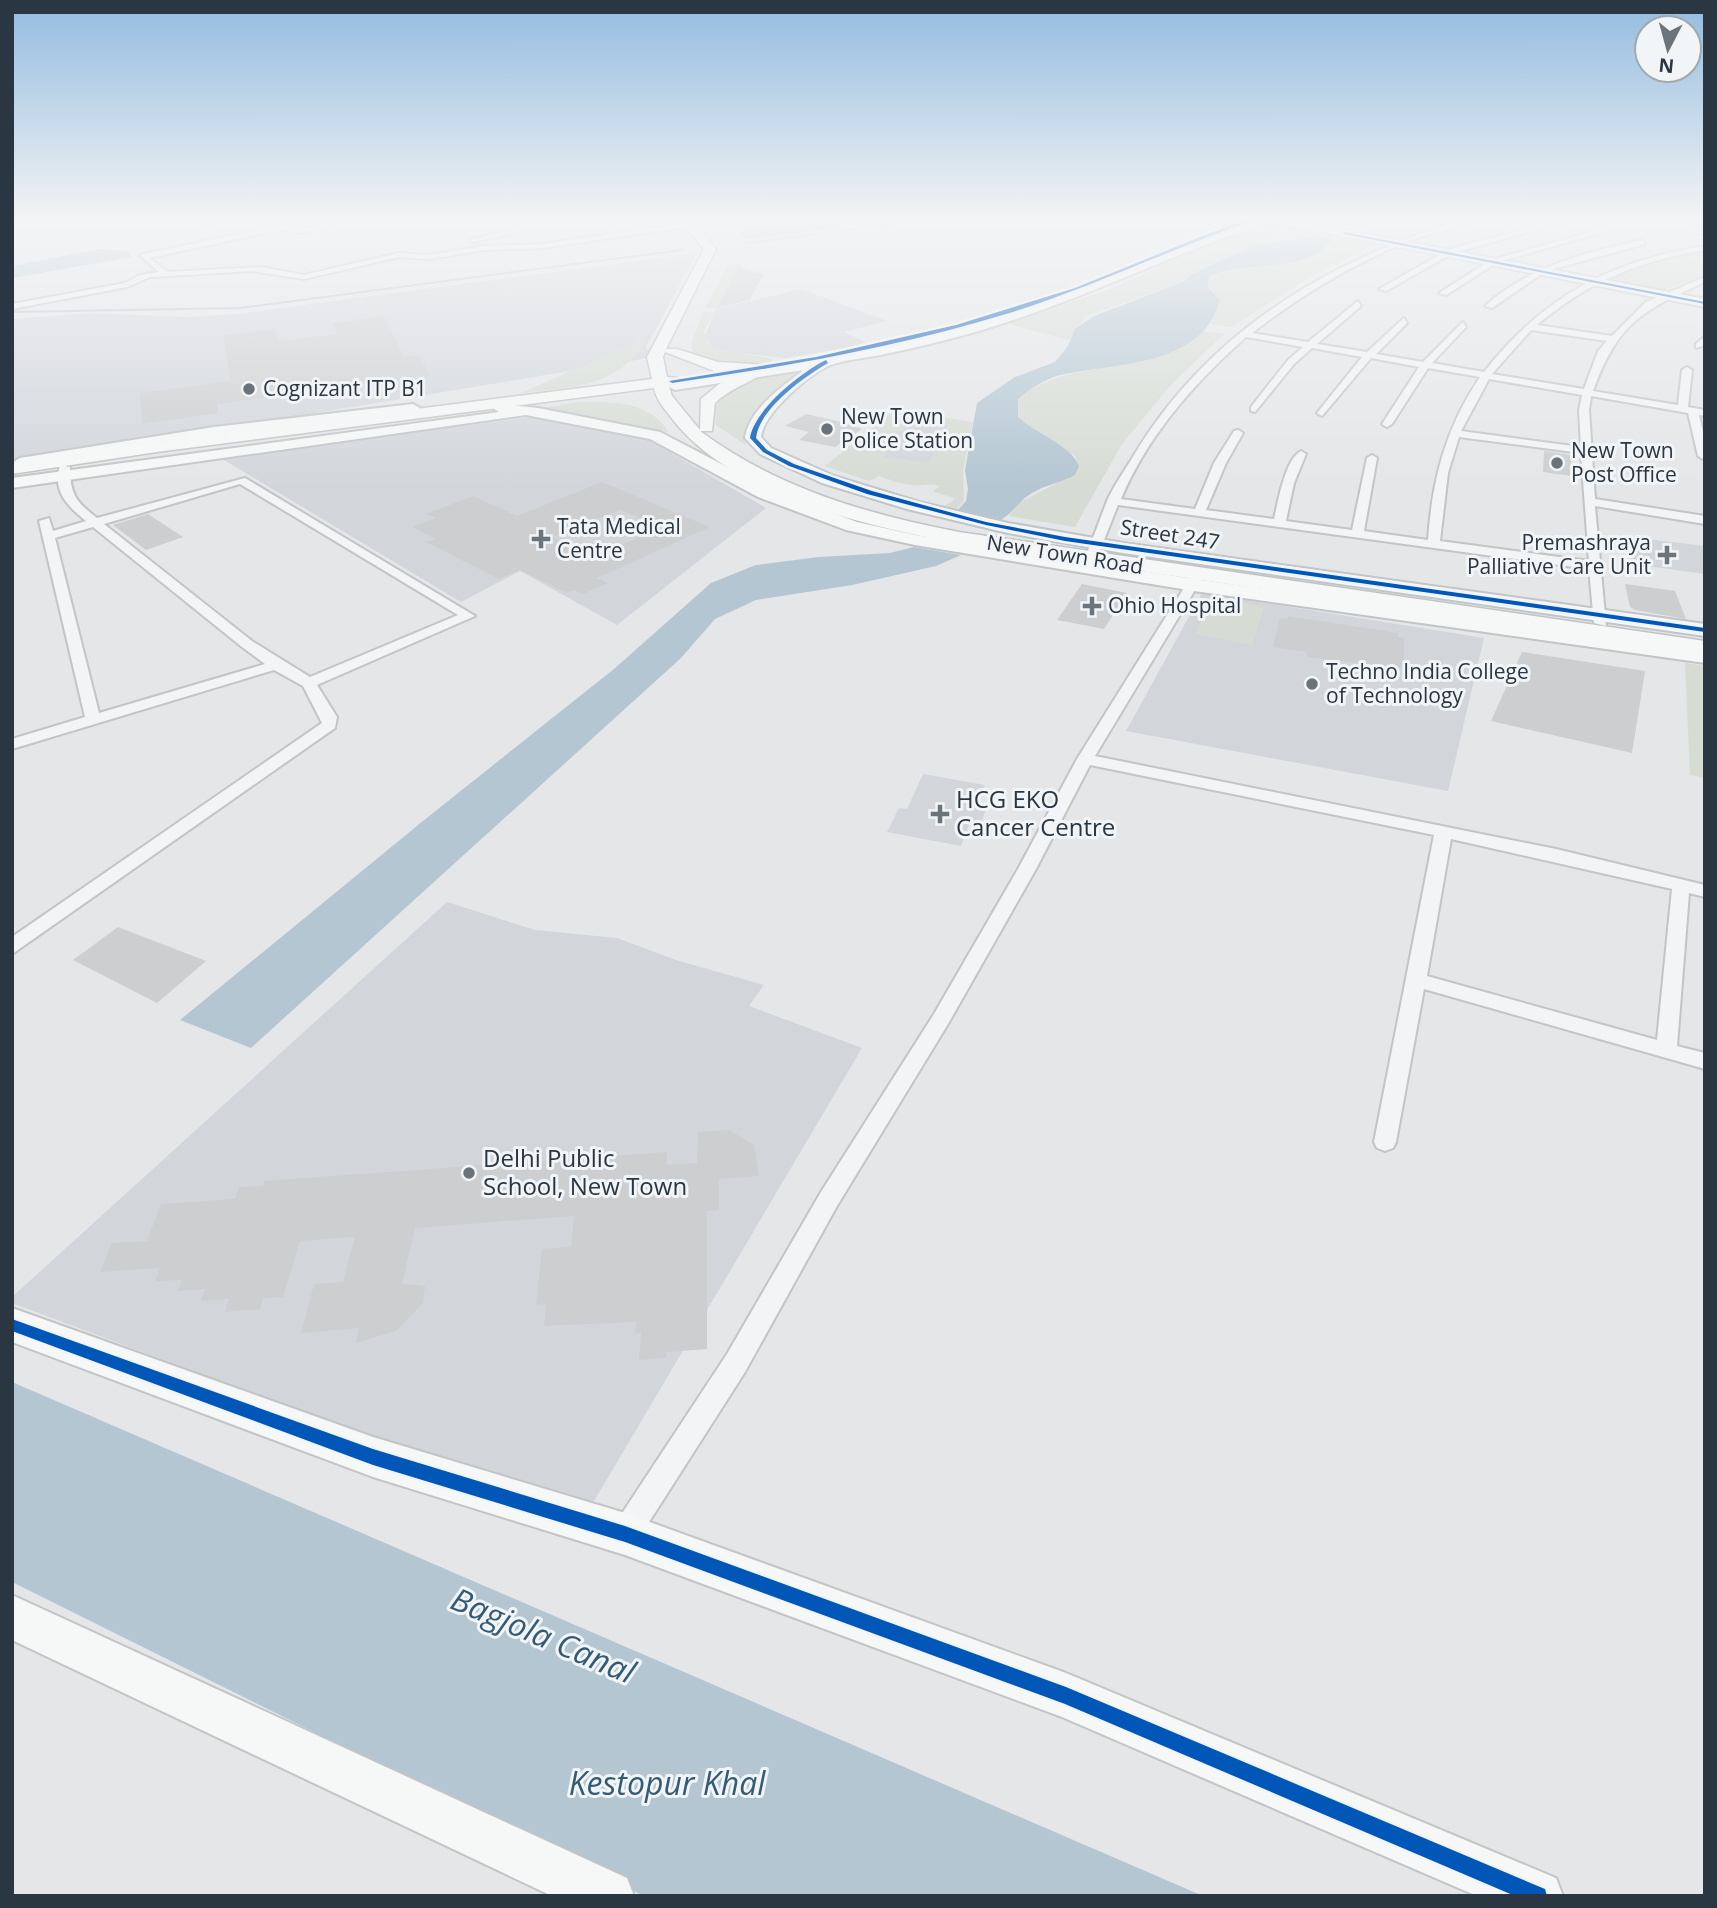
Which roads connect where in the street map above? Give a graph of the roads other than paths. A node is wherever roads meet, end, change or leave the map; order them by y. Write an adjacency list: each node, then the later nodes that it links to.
1 (679, 308): 16 (main road)
2 (1025, 308): 9 (street)
3 (1031, 308): 9 (street)
4 (1281, 308): 12 (street)
5 (1353, 308): 14 (street)
6 (1556, 308): 11 (street)
7 (1645, 308): 13 (street)
8 (1404, 321): 15 (street)
9 (980, 324): 17 (street); 20 (street)
10 (1464, 325): 18 (street)
11 (1530, 326): 13 (street); 21 (street)
12 (1245, 334): 14 (street); 47 (street)
13 (1614, 339): 23 (street)
14 (1310, 345): 15 (street); 27 (street)
15 (1368, 355): 18 (street); 30 (street)
16 (652, 360): 20 (main road); 22 (main road, New Town Road); 24 (main road)
17 (825, 362): 20 (street); 39 (street)
18 (1425, 365): 21 (street); 33 (street)
19 (1687, 370): 28 (street)
20 (761, 371): 22 (street); 34 (main road)
21 (1483, 376): 23 (street); 36 (street)
22 (666, 384): 24 (main road); 32 (main road, New Town Road); 34 (main road)
23 (1587, 393): 28 (street); 37 (street)
24 (585, 395): 25 (main road); 26 (main road); 32 (main road)
25 (500, 408): 29 (street); 44 (main road)
26 (450, 409): 43 (street); 44 (main road)
27 (1255, 409)
28 (1688, 410): 31 (street); 41 (street)
29 (538, 412): 44 (street); 61 (street)
30 (1322, 413)
31 (1705, 413)
32 (675, 416): 61 (main road, New Town Road)
33 (1387, 424)
34 (706, 426): 38 (main road)
35 (1238, 433): 51 (street)
36 (1455, 433): 37 (street); 58 (street)
37 (1587, 451): 48 (street)
38 (741, 452): 39 (street); 50 (main road)
39 (769, 453): 49 (street, Street 247)
40 (1301, 454): 55 (street)
41 (1703, 456)
42 (1371, 458): 56 (street)
43 (12, 466): 44 (main road)
44 (60, 468): 45 (main road); 46 (street); 54 (street)
45 (12, 475)
46 (12, 483)
47 (1113, 501): 51 (street); 59 (street)
48 (1589, 502): 52 (street); 60 (street)
49 (905, 503): 50 (street); 59 (street, Street 247)
50 (873, 507): 59 (main road)
51 (1199, 513): 55 (street)
52 (1705, 520)
53 (46, 521): 57 (street)
54 (93, 523): 57 (street); 67 (street); 68 (street)
55 (1279, 524): 56 (street)
56 (1357, 534): 58 (street)
57 (50, 536): 69 (street)
58 (1434, 544): 60 (street)
59 (1095, 546): 62 (main road)
60 (1595, 566): 62 (street)
61 (1196, 580): 65 (main road, New Town Road); 66 (street); 71 (street)
62 (1600, 619): 63 (street); 64 (main road)
63 (1705, 630)
64 (1705, 638)
65 (1705, 648)
66 (1705, 657)
67 (277, 665): 68 (street); 69 (street)
68 (309, 683): 75 (street)
69 (93, 719): 70 (street)
70 (12, 744)
71 (1085, 760): 72 (street); 81 (street)
72 (1443, 833): 73 (street); 76 (street)
73 (1681, 886): 74 (street); 77 (street)
74 (1705, 891)
75 (12, 947)
76 (1416, 980): 77 (street); 79 (street)
77 (1666, 1051): 78 (street)
78 (1705, 1061)
79 (1385, 1142)
80 (12, 1325): 81 (street)
81 (625, 1534): 84 (street)
82 (12, 1616): 83 (street)
83 (609, 1896)
84 (1538, 1896)

